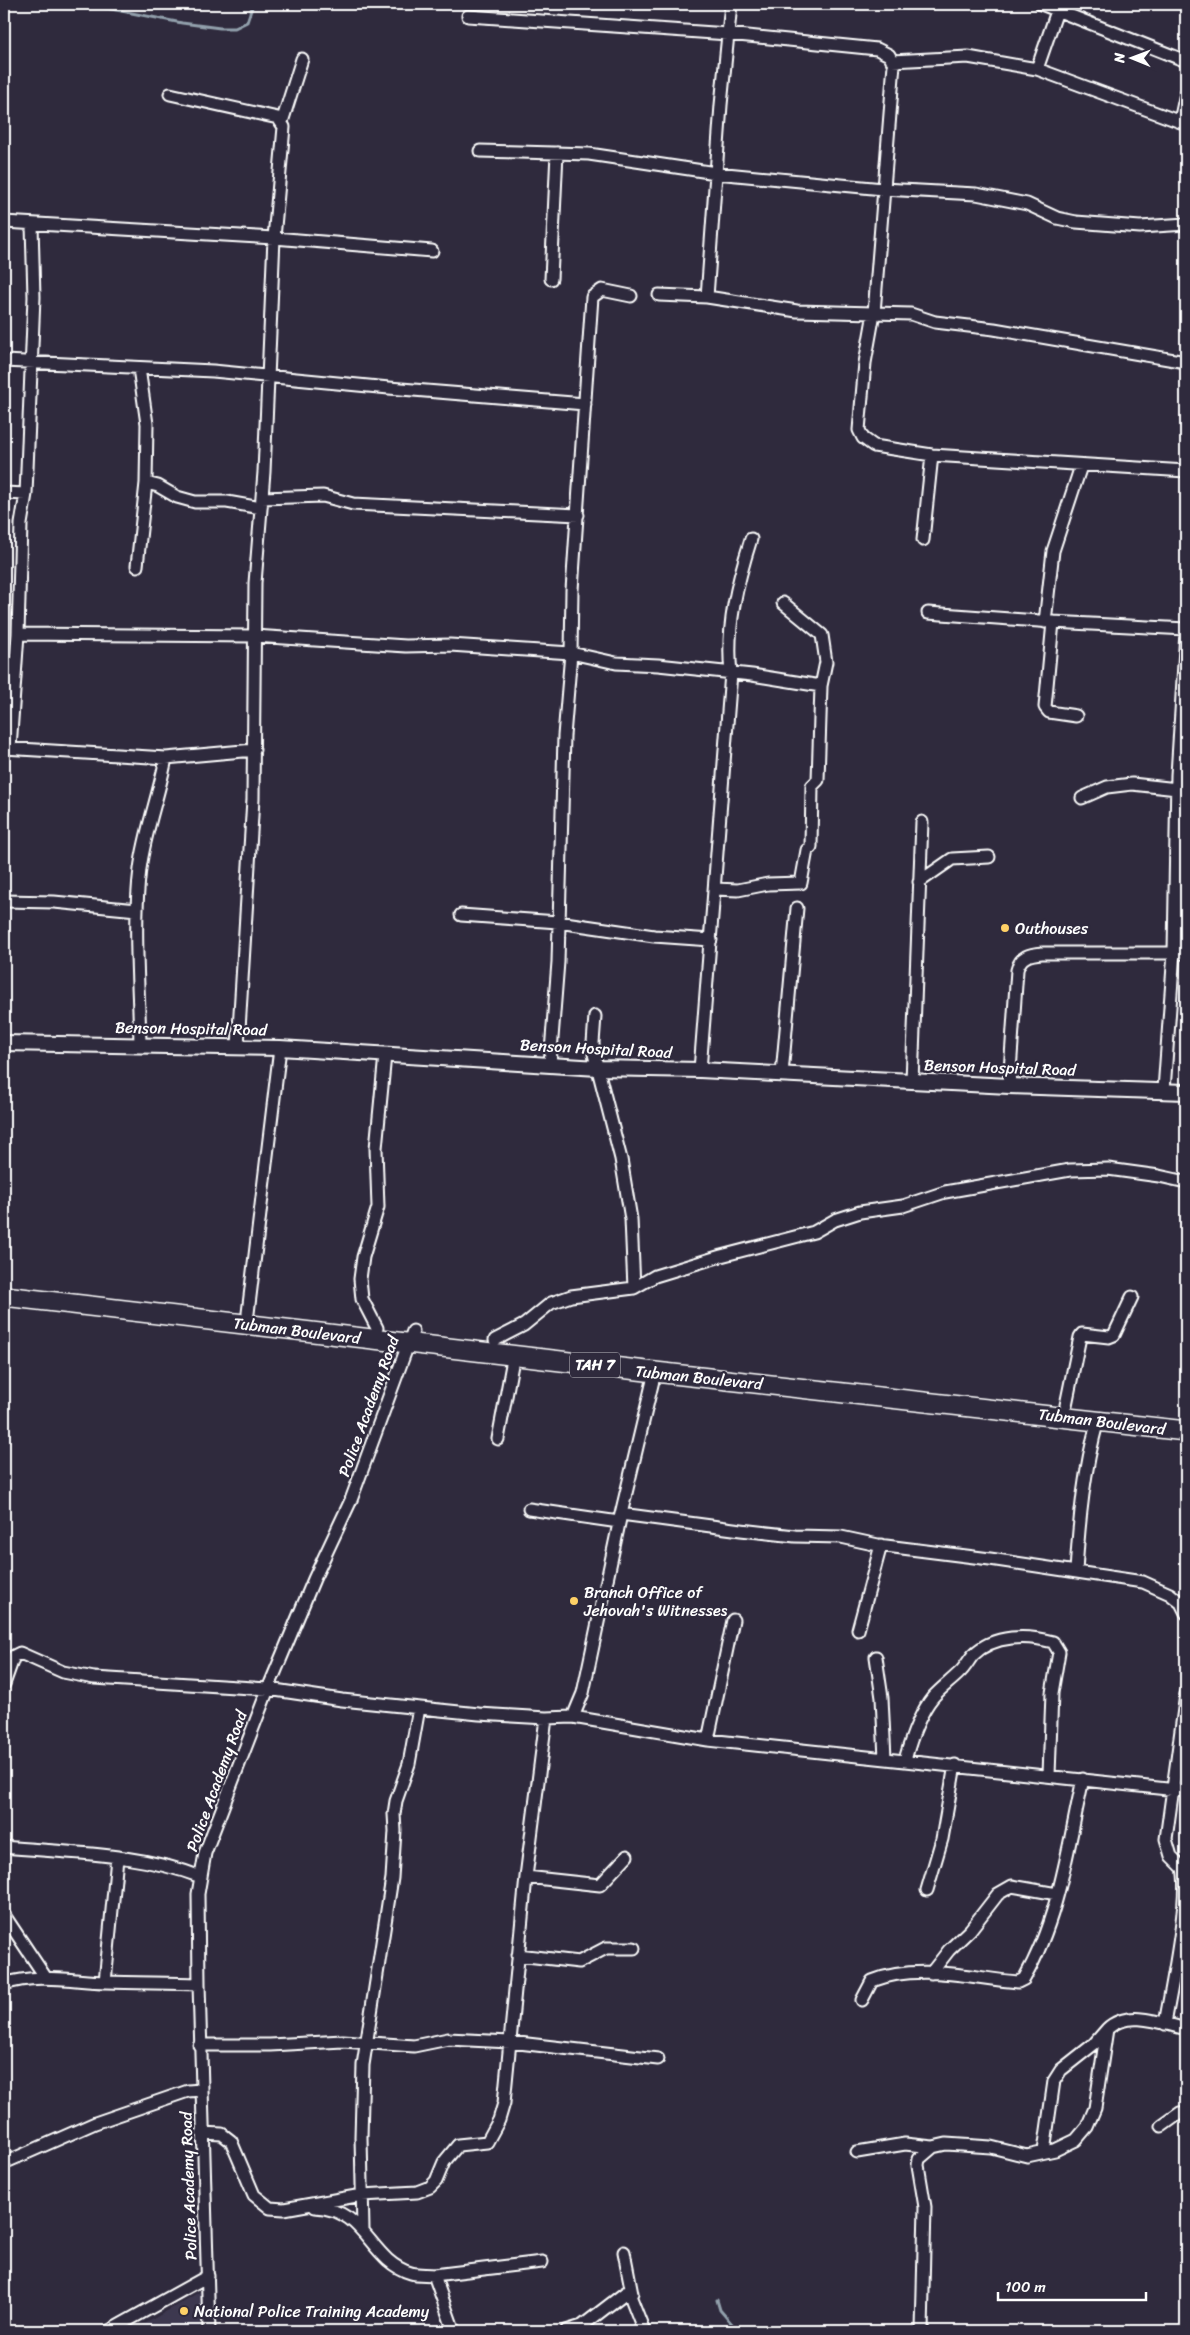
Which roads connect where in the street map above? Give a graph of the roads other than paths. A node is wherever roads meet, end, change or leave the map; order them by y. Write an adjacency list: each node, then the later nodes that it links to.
1 (731, 4): 5 (street)
2 (1040, 4): 3 (street)
3 (1057, 11): 7 (street); 9 (street)
4 (468, 16): 5 (street)
5 (728, 34): 8 (street); 16 (street)
6 (302, 59): 12 (street)
7 (1186, 61)
8 (894, 64): 9 (street); 17 (street)
9 (1037, 69): 13 (street)
10 (1186, 93): 13 (street)
11 (170, 94): 12 (street)
12 (282, 122): 21 (street)
13 (1183, 122)
14 (480, 151): 15 (street)
15 (557, 153): 16 (street); 23 (street)
16 (716, 173): 17 (street); 26 (street)
17 (883, 189): 19 (street); 27 (street)
18 (4, 222): 20 (street)
19 (1186, 224)
20 (32, 225): 21 (street); 30 (street)
21 (274, 238): 22 (street); 32 (street)
22 (432, 251)
23 (551, 279)
24 (660, 295): 26 (street)
25 (631, 296): 33 (street)
26 (707, 298): 27 (street)
27 (874, 313): 29 (street); 34 (street)
28 (4, 361): 30 (street)
29 (1186, 362)
30 (30, 363): 31 (street); 39 (street)
31 (139, 368): 32 (street); 37 (street)
32 (268, 376): 33 (street); 40 (street)
33 (585, 404): 41 (street)
34 (932, 455): 35 (street); 43 (street)
35 (1080, 466): 36 (street); 47 (street)
36 (1186, 471)
37 (146, 483): 40 (street); 44 (street)
38 (4, 493): 39 (street)
39 (26, 494): 49 (street)
40 (262, 503): 41 (street); 50 (street)
41 (578, 515): 51 (street)
42 (751, 539): 52 (street)
43 (923, 540)
44 (137, 566)
45 (783, 603): 53 (street)
46 (928, 613): 47 (street)
47 (1049, 622): 48 (street); 54 (street)
48 (1186, 630): 58 (street)
49 (18, 634): 50 (street); 55 (street)
50 (254, 636): 51 (street); 56 (street)
51 (571, 653): 52 (street); 69 (street)
52 (731, 673): 53 (street); 64 (street)
53 (821, 686): 64 (street)
54 (1076, 716)
55 (7, 748): 57 (street)
56 (254, 750): 57 (street); 76 (street)
57 (166, 758): 67 (street)
58 (1182, 776): 59 (street)
59 (1177, 788): 60 (street); 71 (street)
60 (1082, 798)
61 (922, 822): 63 (street)
62 (989, 857): 63 (street)
63 (919, 882): 83 (street)
64 (715, 889): 70 (street)
65 (4, 901): 67 (street)
66 (797, 908): 82 (street)
67 (138, 910): 75 (street)
68 (461, 915): 69 (street)
69 (558, 922): 70 (street); 79 (street)
70 (711, 940): 81 (street)
71 (1174, 952): 72 (street); 84 (street); 85 (street)
72 (1186, 953)
73 (595, 1016): 80 (street)
74 (4, 1043): 75 (street, Benson Hospital Road)
75 (140, 1044): 76 (street, Benson Hospital Road)
76 (238, 1046): 77 (street, Benson Hospital Road)
77 (280, 1048): 78 (street, Benson Hospital Road); 92 (street)
78 (385, 1055): 79 (street, Benson Hospital Road); 93 (street)
79 (550, 1064): 80 (street, Benson Hospital Road)
80 (598, 1068): 81 (street, Benson Hospital Road); 89 (street)
81 (700, 1070): 82 (street, Benson Hospital Road)
82 (782, 1074): 83 (street, Benson Hospital Road)
83 (912, 1081): 84 (street, Benson Hospital Road)
84 (1009, 1086): 85 (street, Benson Hospital Road)
85 (1164, 1090): 86 (street, Benson Hospital Road)
86 (1186, 1092)
87 (1186, 1182): 89 (street)
88 (4, 1284): 92 (highway, Tubman Boulevard / TAH 7)
89 (634, 1288): 95 (street)
90 (4, 1296): 94 (highway, Tubman Boulevard / TAH 7)
91 (1132, 1297): 98 (street)
92 (248, 1313): 93 (highway, Tubman Boulevard / TAH 7)
93 (377, 1328): 94 (highway, Tubman Boulevard / TAH 7)
94 (411, 1337): 95 (highway, Tubman Boulevard / TAH 7); 96 (highway, Tubman Boulevard / TAH 7); 112 (street, Police Academy Road)
95 (495, 1340): 98 (highway, Tubman Boulevard / TAH 7)
96 (514, 1354): 97 (highway, Tubman Boulevard / TAH 7); 102 (street)
97 (655, 1372): 100 (highway, Tubman Boulevard / TAH 7); 104 (street)
98 (1066, 1405): 99 (highway, Tubman Boulevard / TAH 7)
99 (1186, 1419)
100 (1098, 1420): 101 (highway, Tubman Boulevard / TAH 7); 106 (street)
101 (1186, 1431)
102 (498, 1439)
103 (529, 1509): 104 (street)
104 (620, 1518): 105 (street); 115 (street)
105 (881, 1545): 106 (street); 109 (street)
106 (1076, 1572): 107 (street)
107 (1186, 1613)
108 (733, 1620): 117 (street)
109 (858, 1630)
110 (876, 1657): 118 (street)
111 (4, 1684): 112 (street)
112 (268, 1689): 114 (street); 128 (street, Police Academy Road)
113 (1186, 1694): 123 (street)
114 (419, 1708): 116 (street); 145 (street)
115 (573, 1717): 116 (street); 117 (street)
116 (546, 1718): 129 (street)
117 (708, 1740): 118 (street)
118 (885, 1758): 119 (street)
119 (905, 1760): 120 (street); 121 (street)
120 (955, 1765): 121 (street); 130 (street)
121 (1048, 1775): 122 (street)
122 (1083, 1779): 123 (street); 131 (street)
123 (1172, 1789): 124 (street); 141 (street)
124 (1186, 1791)
125 (4, 1847): 127 (street)
126 (627, 1856): 129 (street)
127 (118, 1858): 128 (street); 137 (street)
128 (201, 1877): 139 (street, Police Academy Road)
129 (526, 1877): 134 (street)
130 (927, 1890)
131 (1057, 1894): 135 (street); 135 (street)
132 (4, 1914): 136 (street)
133 (634, 1948): 134 (street)
134 (518, 1955): 144 (street)
135 (931, 1973): 140 (street)
136 (46, 1978): 137 (street); 138 (street)
137 (105, 1982): 139 (street)
138 (4, 1984)
139 (198, 1984): 146 (street, Police Academy Road)
140 (862, 2000)
141 (1165, 2024): 142 (street); 143 (street)
142 (1107, 2028): 154 (street); 154 (street)
143 (1186, 2029)
144 (510, 2042): 145 (street); 147 (street); 156 (street)
145 (368, 2043): 146 (street); 156 (street)
146 (200, 2045): 148 (street, Police Academy Road)
147 (658, 2059)
148 (201, 2090): 151 (street, Police Academy Road); 155 (street)
149 (1186, 2112): 150 (street)
150 (1162, 2126)
151 (202, 2133): 157 (street); 162 (street, Police Academy Road)
152 (933, 2147): 153 (street); 154 (street); 169 (street)
153 (857, 2152)
154 (1044, 2152)
155 (4, 2163)
156 (362, 2196): 157 (street); 158 (street)
157 (304, 2206): 158 (street)
158 (363, 2230): 161 (street)
159 (624, 2252): 163 (street)
160 (542, 2262): 161 (street)
161 (434, 2275): 166 (street)
162 (208, 2276): 164 (street); 165 (street, Police Academy Road)
163 (625, 2294): 167 (street); 168 (street)
164 (109, 2331)
165 (209, 2331)
166 (454, 2331)
167 (566, 2331)
168 (644, 2331)
169 (922, 2331)

